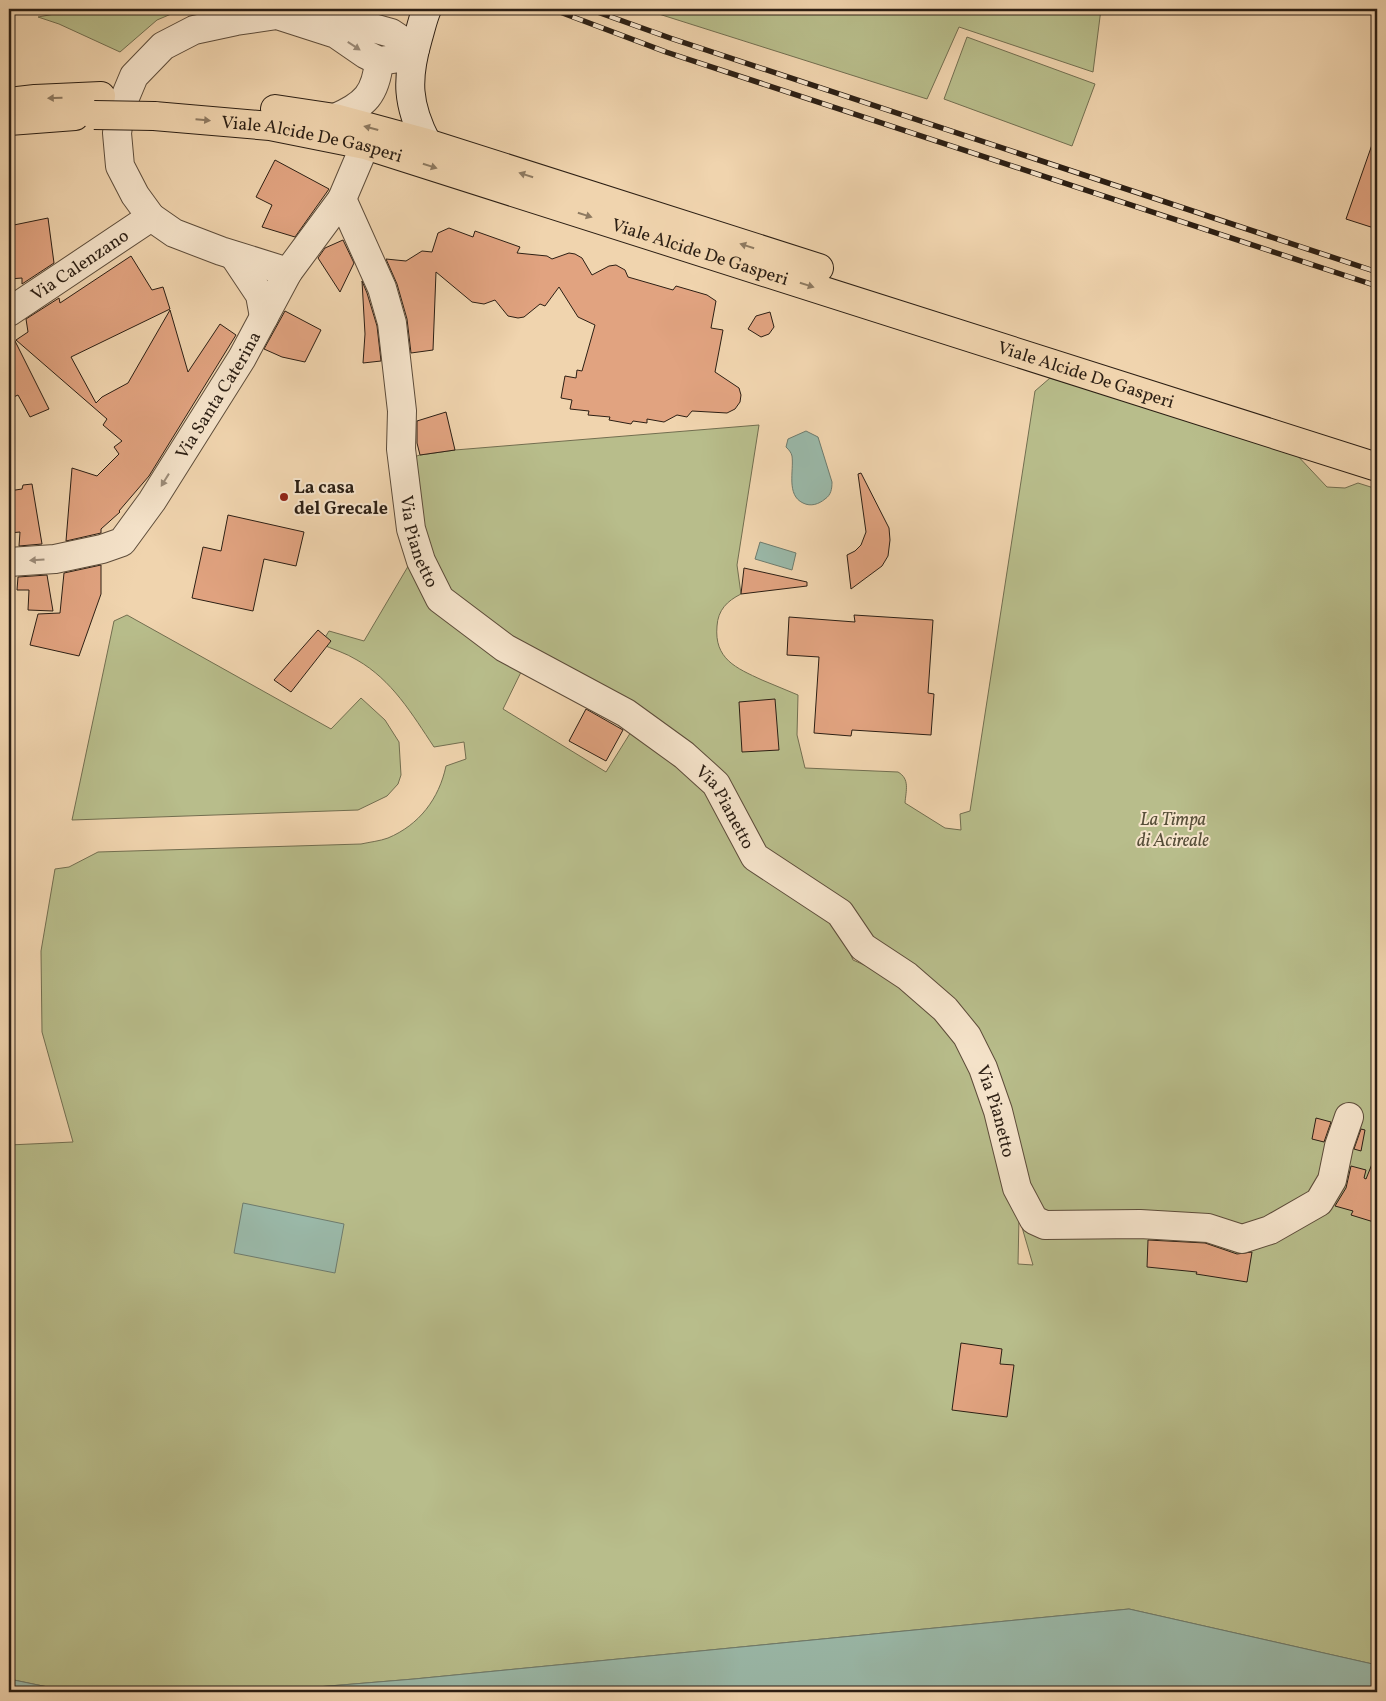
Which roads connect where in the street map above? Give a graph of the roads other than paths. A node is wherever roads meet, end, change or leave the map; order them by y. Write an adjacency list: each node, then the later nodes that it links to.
1 (427, 9): 3 (street)
2 (277, 15): 3 (street); 4 (street, one-way to 4); 13 (street)
3 (415, 49): 4 (street); 10 (street)
4 (379, 60): 8 (street)
5 (9, 102): 6 (main road, Viale Alcide De Gasperi, one-way to 5)
6 (98, 106): 7 (main road, Viale Alcide De Gasperi); 9 (main road, Viale Alcide De Gasperi)
7 (155, 107): 8 (main road, Viale Alcide De Gasperi); 11 (main road, Viale Alcide De Gasperi, one-way to 11)
8 (335, 118): 10 (main road, Viale Alcide De Gasperi, one-way to 8)
9 (9, 121)
10 (427, 143): 18 (main road, Viale Alcide De Gasperi, one-way to 10)
11 (365, 145): 12 (street, Via Santa Caterina); 19 (main road, Viale Alcide De Gasperi, one-way to 19)
12 (342, 199): 15 (street, Via Santa Caterina); 21 (street, Via Pianetto)
13 (152, 217): 14 (street); 16 (street, Via Calenzano)
14 (234, 256): 15 (street); 17 (street)
15 (288, 272): 17 (street, Via Santa Caterina)
16 (9, 312)
17 (264, 316): 20 (street, Via Santa Caterina, one-way to 20)
18 (1377, 447)
19 (1377, 467)
20 (9, 562)
21 (1349, 1117)

